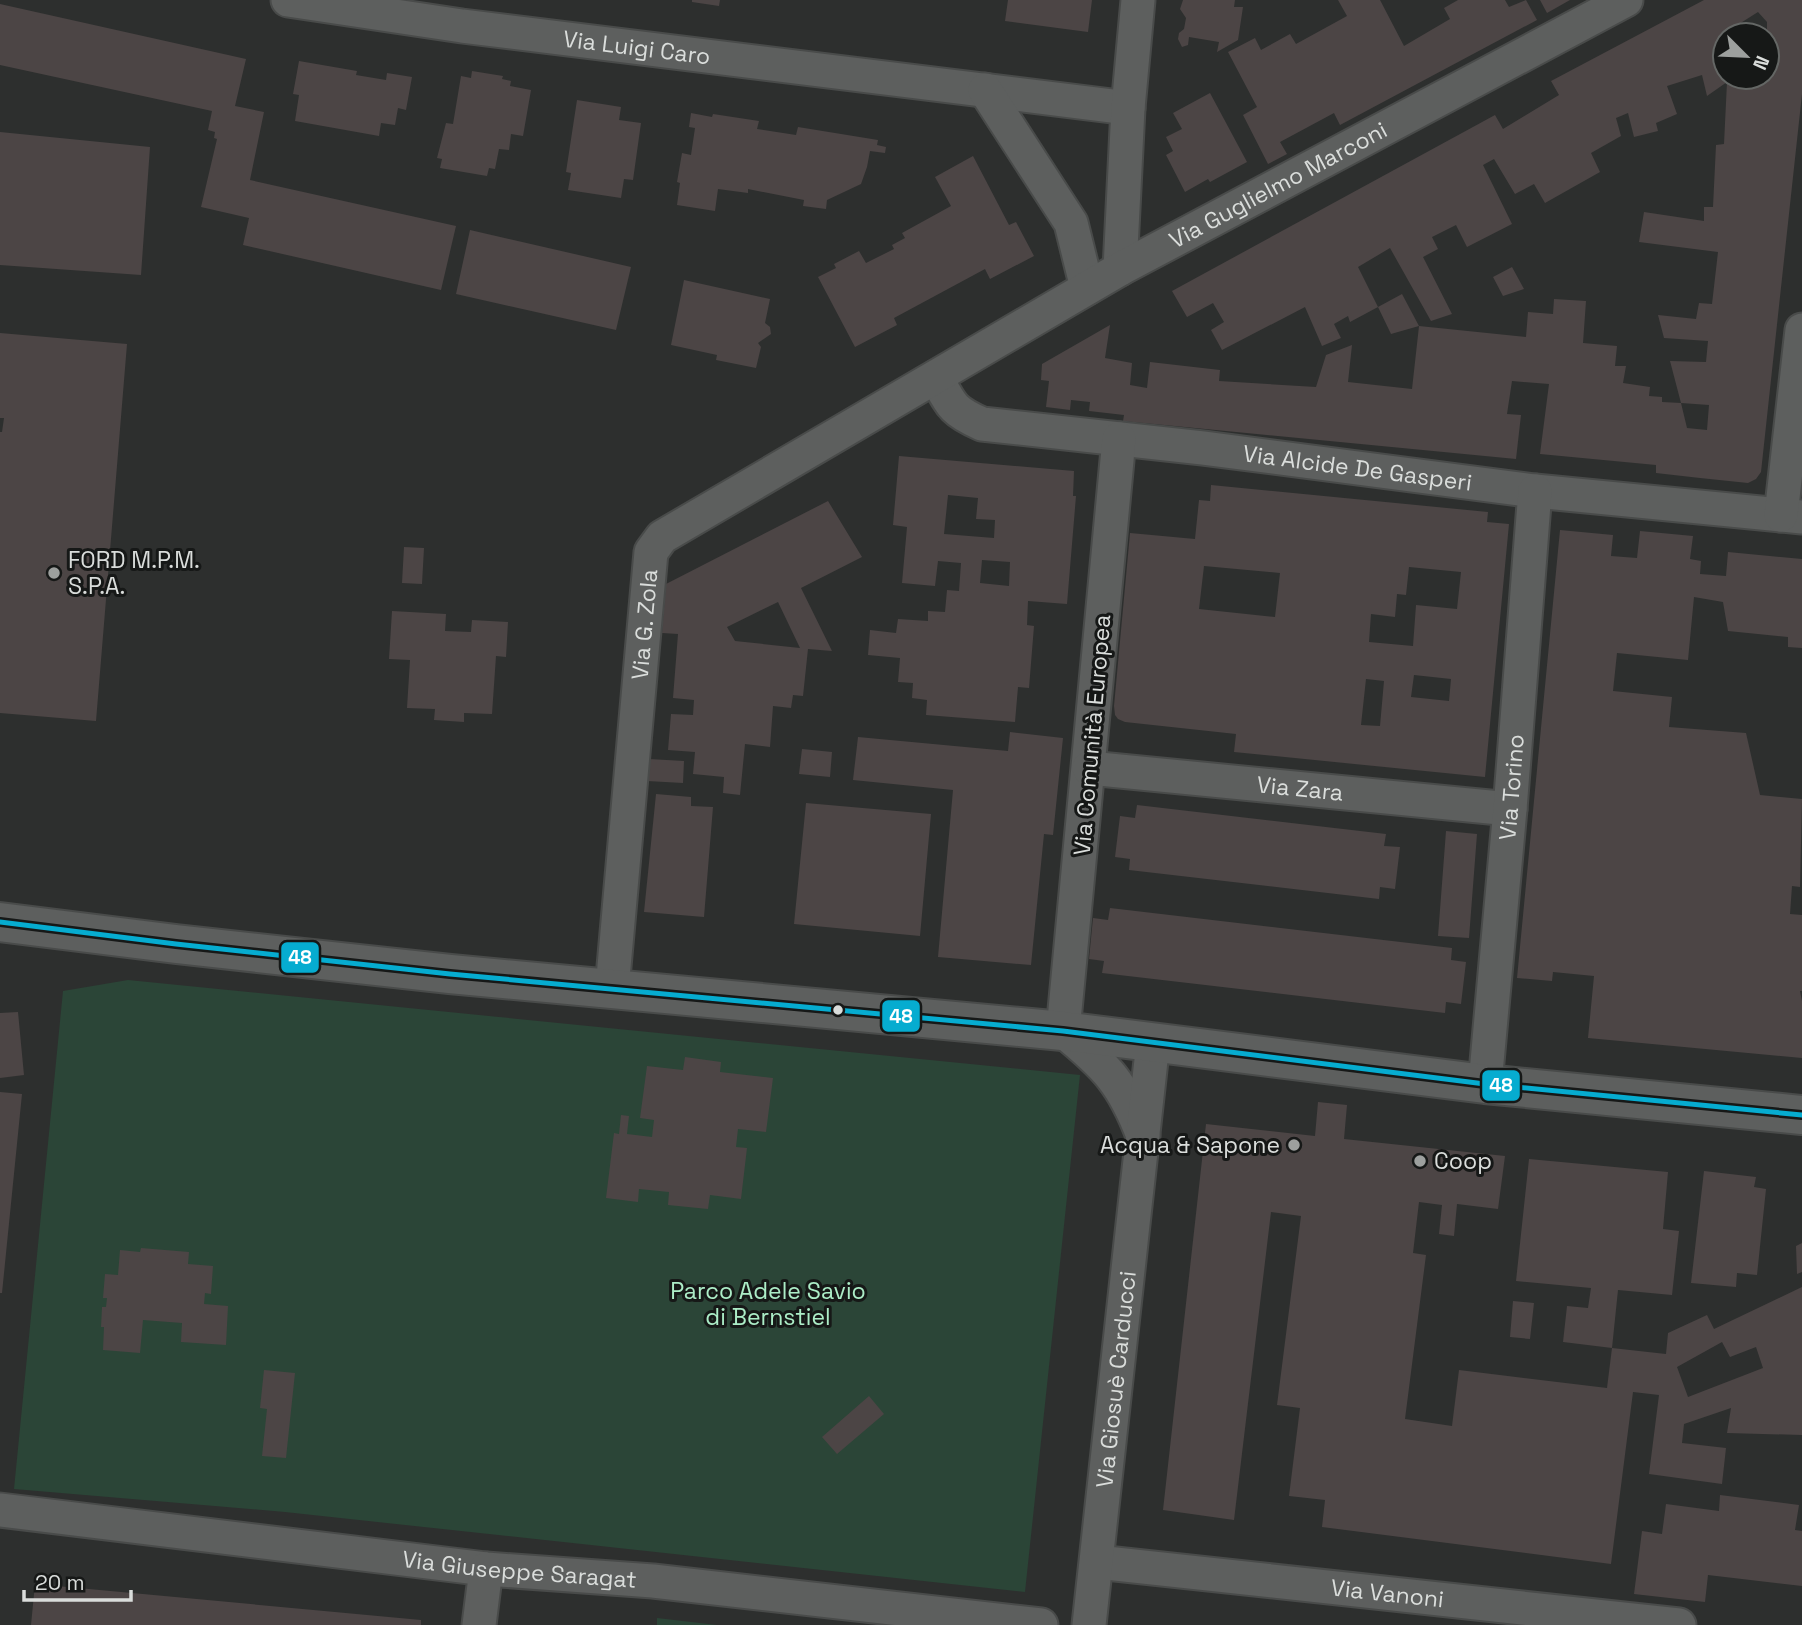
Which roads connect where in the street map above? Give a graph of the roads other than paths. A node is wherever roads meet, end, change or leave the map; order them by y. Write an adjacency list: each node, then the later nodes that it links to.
1 (288, 0): 4 (street, Via Luigi Caro)
2 (1138, 0): 6 (street)
3 (1626, 0): 7 (street, Via Guglielmo Marconi)
4 (463, 13): 5 (street, Via Luigi Caro)
5 (985, 90): 6 (street, Via Luigi Caro); 8 (street)
6 (1128, 108): 7 (street)
7 (1120, 269): 8 (street, Via Guglielmo Marconi)
8 (1087, 288): 10 (street, Via Guglielmo Marconi)
9 (1802, 330): 13 (street)
10 (936, 377): 11 (street, Via Alcide De Gasperi); 19 (street, Via G. Zola)
11 (1119, 439): 12 (street, Via Alcide De Gasperi); 14 (street, Via Comunità Europea)
12 (1535, 491): 13 (street, Via Alcide De Gasperi); 15 (street, Via Torino)
13 (1792, 516)
14 (1089, 768): 15 (street, Via Zara); 20 (street, Via Comunità Europea)
15 (1510, 809): 22 (street, Via Torino)
16 (0, 922): 17 (main road)
17 (79, 931): 18 (main road); 19 (main road)
18 (0, 940)
19 (612, 989): 20 (main road)
20 (1063, 1031): 21 (main road); 24 (street, Via Giosuè Carducci)
21 (1153, 1042): 22 (main road); 24 (street, Via Giosuè Carducci)
22 (1485, 1084): 23 (main road)
23 (1802, 1115)
24 (1143, 1136): 26 (street, Via Giosuè Carducci)
25 (0, 1510): 27 (street, Via Giuseppe Saragat)
26 (1097, 1562): 30 (street, Via Giosuè Carducci); 31 (street, Via Vanoni)
27 (486, 1569): 28 (street); 29 (street, Via Giuseppe Saragat)
28 (479, 1625)
29 (1041, 1625)
30 (1089, 1625)
31 (1679, 1625)

